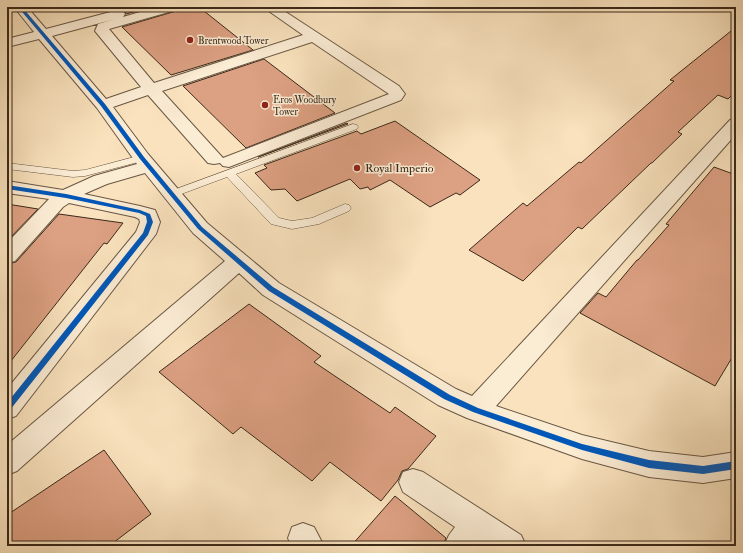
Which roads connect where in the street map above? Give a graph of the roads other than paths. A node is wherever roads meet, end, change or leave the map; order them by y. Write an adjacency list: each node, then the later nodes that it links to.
1 (20, 7): 7 (street)
2 (98, 7): 6 (street)
3 (146, 7): 7 (street)
4 (171, 7): 10 (street)
5 (269, 7): 8 (street)
6 (75, 12)
7 (43, 33): 9 (street); 11 (street)
8 (312, 36): 10 (street); 15 (street)
9 (7, 43)
10 (151, 88): 11 (street); 15 (street)
11 (103, 105): 14 (street)
12 (736, 124): 24 (street)
13 (353, 127): 15 (lane)
14 (145, 162): 16 (lane); 18 (street); 19 (street)
15 (224, 164): 18 (lane); 20 (lane)
16 (7, 166)
17 (7, 187): 19 (street)
18 (172, 194): 22 (street)
19 (66, 196): 21 (street); 23 (street)
20 (345, 208)
21 (7, 256)
22 (239, 261): 24 (street); 25 (street)
23 (7, 408)
24 (476, 410): 26 (street)
25 (7, 462)
26 (735, 467)
27 (413, 482): 28 (street)
28 (468, 535): 29 (street)
29 (510, 546)

